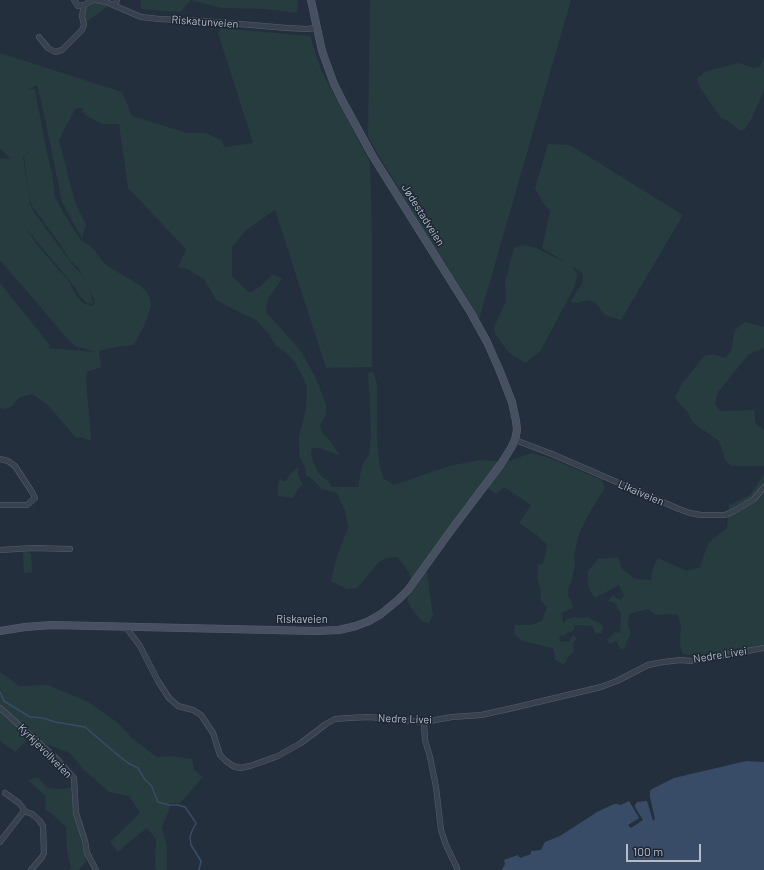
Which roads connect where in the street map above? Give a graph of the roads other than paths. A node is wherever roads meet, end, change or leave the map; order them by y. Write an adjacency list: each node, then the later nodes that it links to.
1 (74, 0): 6 (street)
2 (92, 0): 6 (street)
3 (96, 0): 7 (street, Riskatunveien)
4 (117, 0): 7 (street)
5 (311, 0): 8 (main road, Jødestadveien)
6 (84, 5): 9 (street)
7 (115, 6): 8 (street, Riskatunveien)
8 (317, 28): 10 (main road, Jødestadveien)
9 (39, 37)
10 (515, 440): 12 (street, Likaiveien); 16 (main road, Riskaveien)
11 (0, 459): 13 (street)
12 (764, 488)
13 (0, 505)
14 (70, 549): 15 (street)
15 (0, 550)
16 (125, 626): 17 (main road, Riskaveien); 20 (street, Nedre Livei)
17 (0, 631)
18 (764, 648): 20 (street, Nedre Livei)
19 (0, 708): 26 (street, Kyrkjevollveien)
20 (424, 722): 24 (street)
21 (5, 793): 22 (street)
22 (24, 812): 23 (street); 25 (street)
23 (0, 842)
24 (457, 868)
25 (31, 870)
26 (96, 870)

